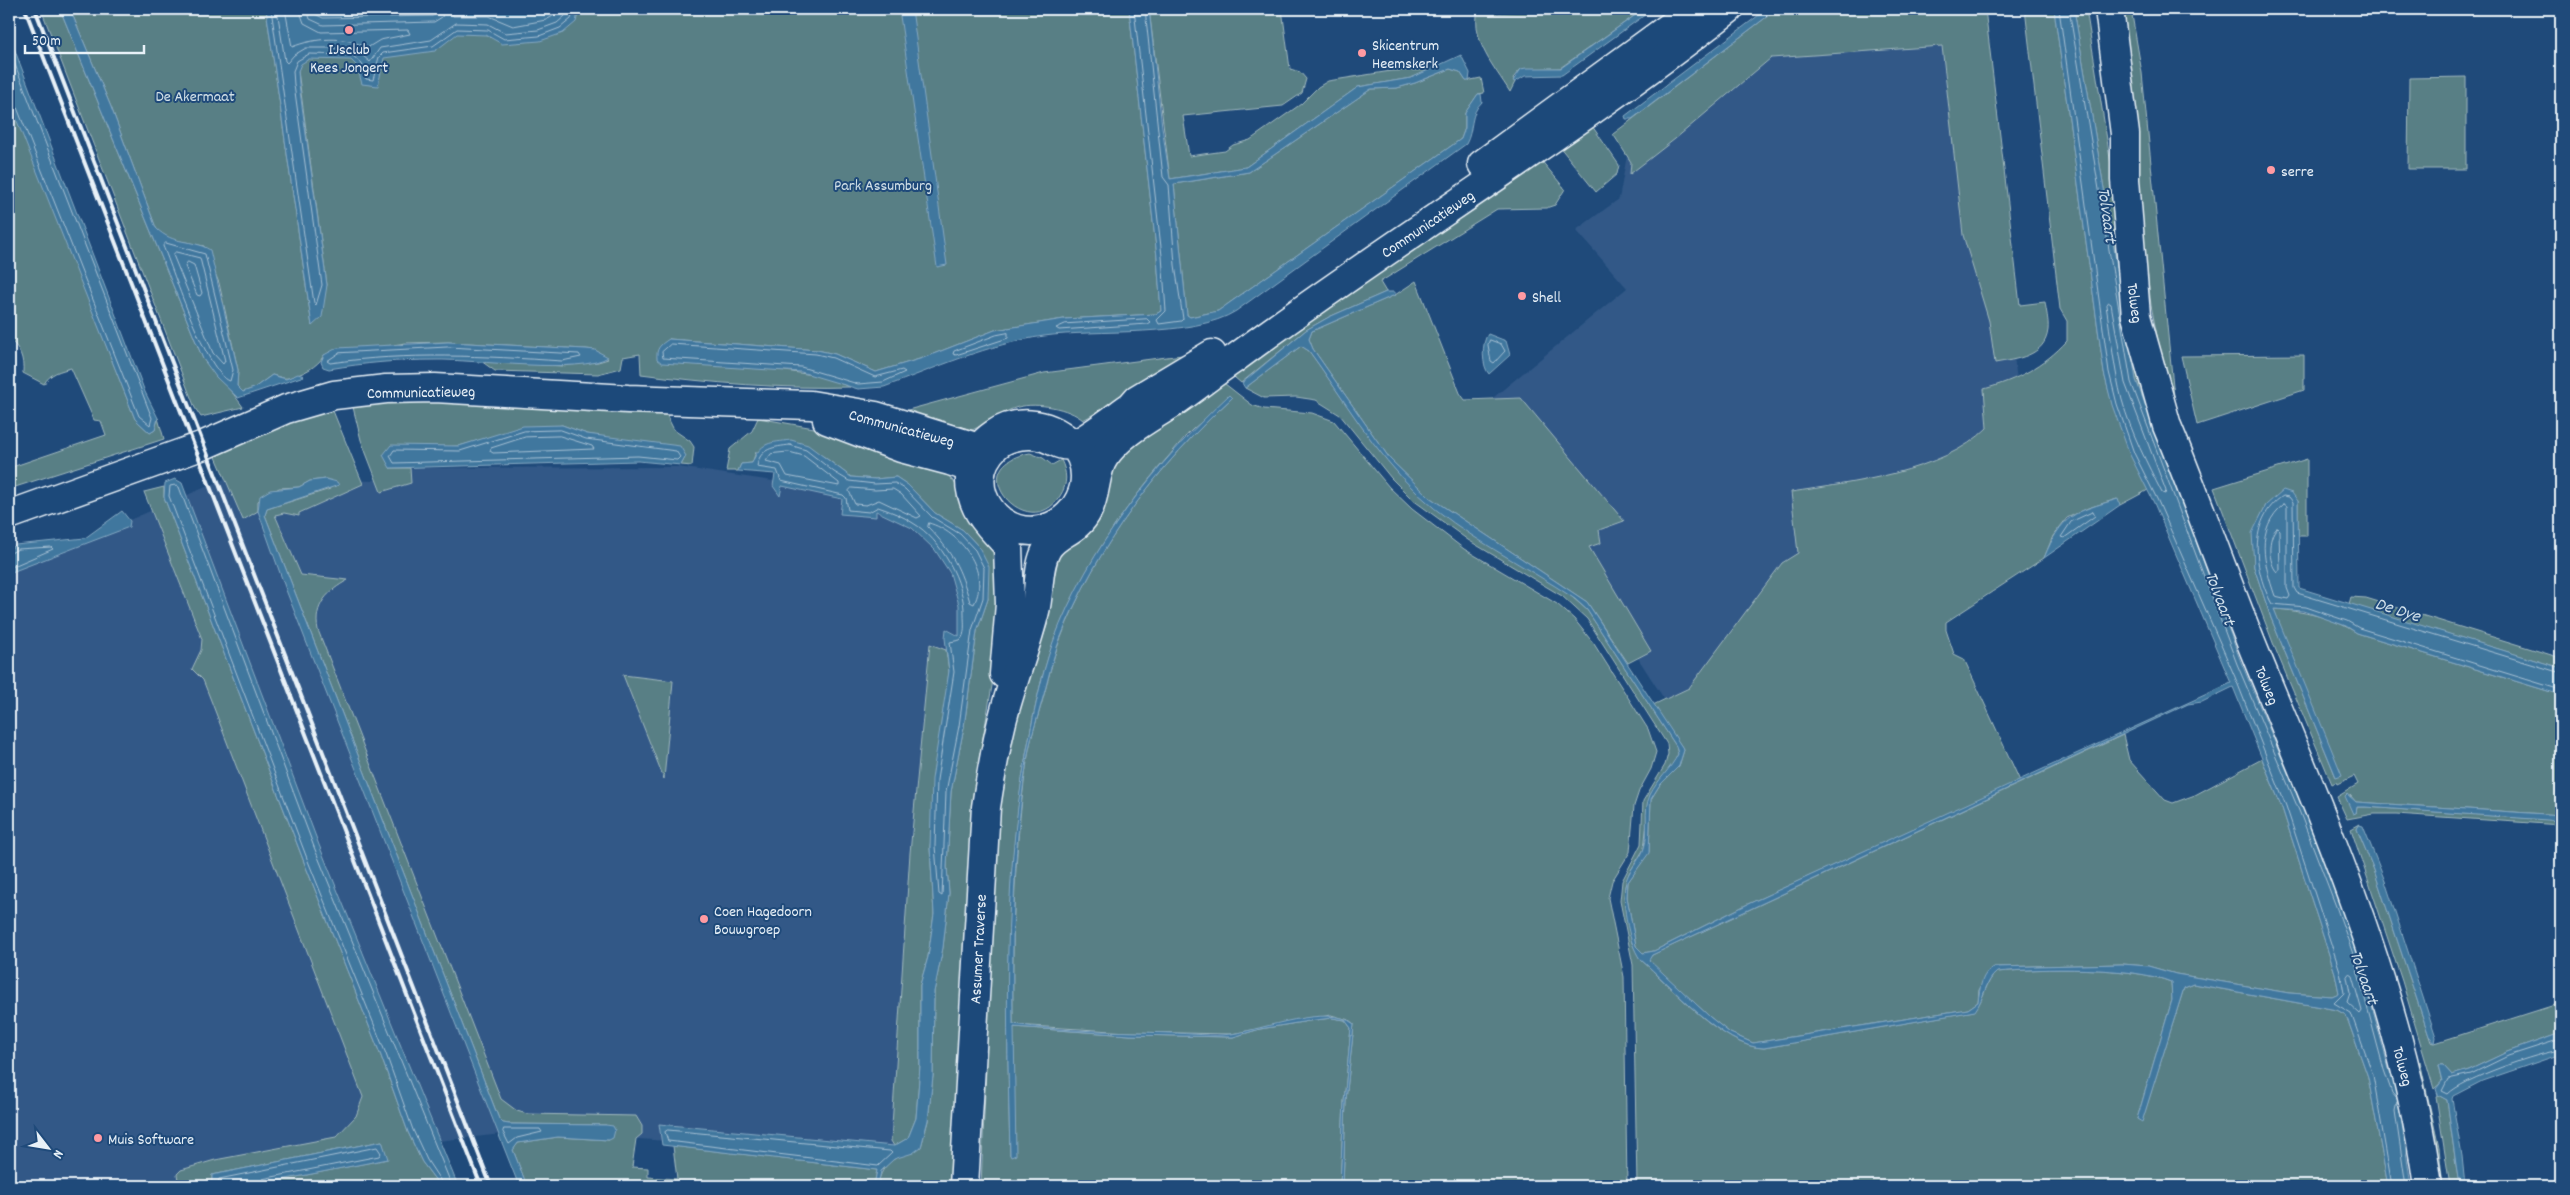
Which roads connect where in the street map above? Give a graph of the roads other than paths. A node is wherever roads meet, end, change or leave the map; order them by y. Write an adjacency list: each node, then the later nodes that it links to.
1 (1694, 9): 8 (main road, Communicatieweg)
2 (1729, 9): 7 (main road, Communicatieweg)
3 (2091, 9): 5 (main road, Tolweg)
4 (2109, 9): 5 (main road, Tolweg)
5 (2125, 180): 16 (main road, Tolweg)
6 (765, 403): 9 (main road, Communicatieweg); 9 (main road, Communicatieweg); 11 (main road, Communicatieweg)
7 (1124, 435): 8 (main road, Communicatieweg); 10 (main road, Communicatieweg)
8 (1073, 447): 9 (main road); 12 (main road)
9 (975, 467): 12 (main road)
10 (1088, 511): 13 (main road, Assumer Traverse)
11 (9, 515)
12 (1022, 536): 13 (main road, Assumer Traverse); 14 (main road, Assumer Traverse)
13 (1031, 622): 14 (main road, Assumer Traverse)
14 (1004, 713): 15 (main road, Assumer Traverse)
15 (964, 1186)
16 (2428, 1186)

